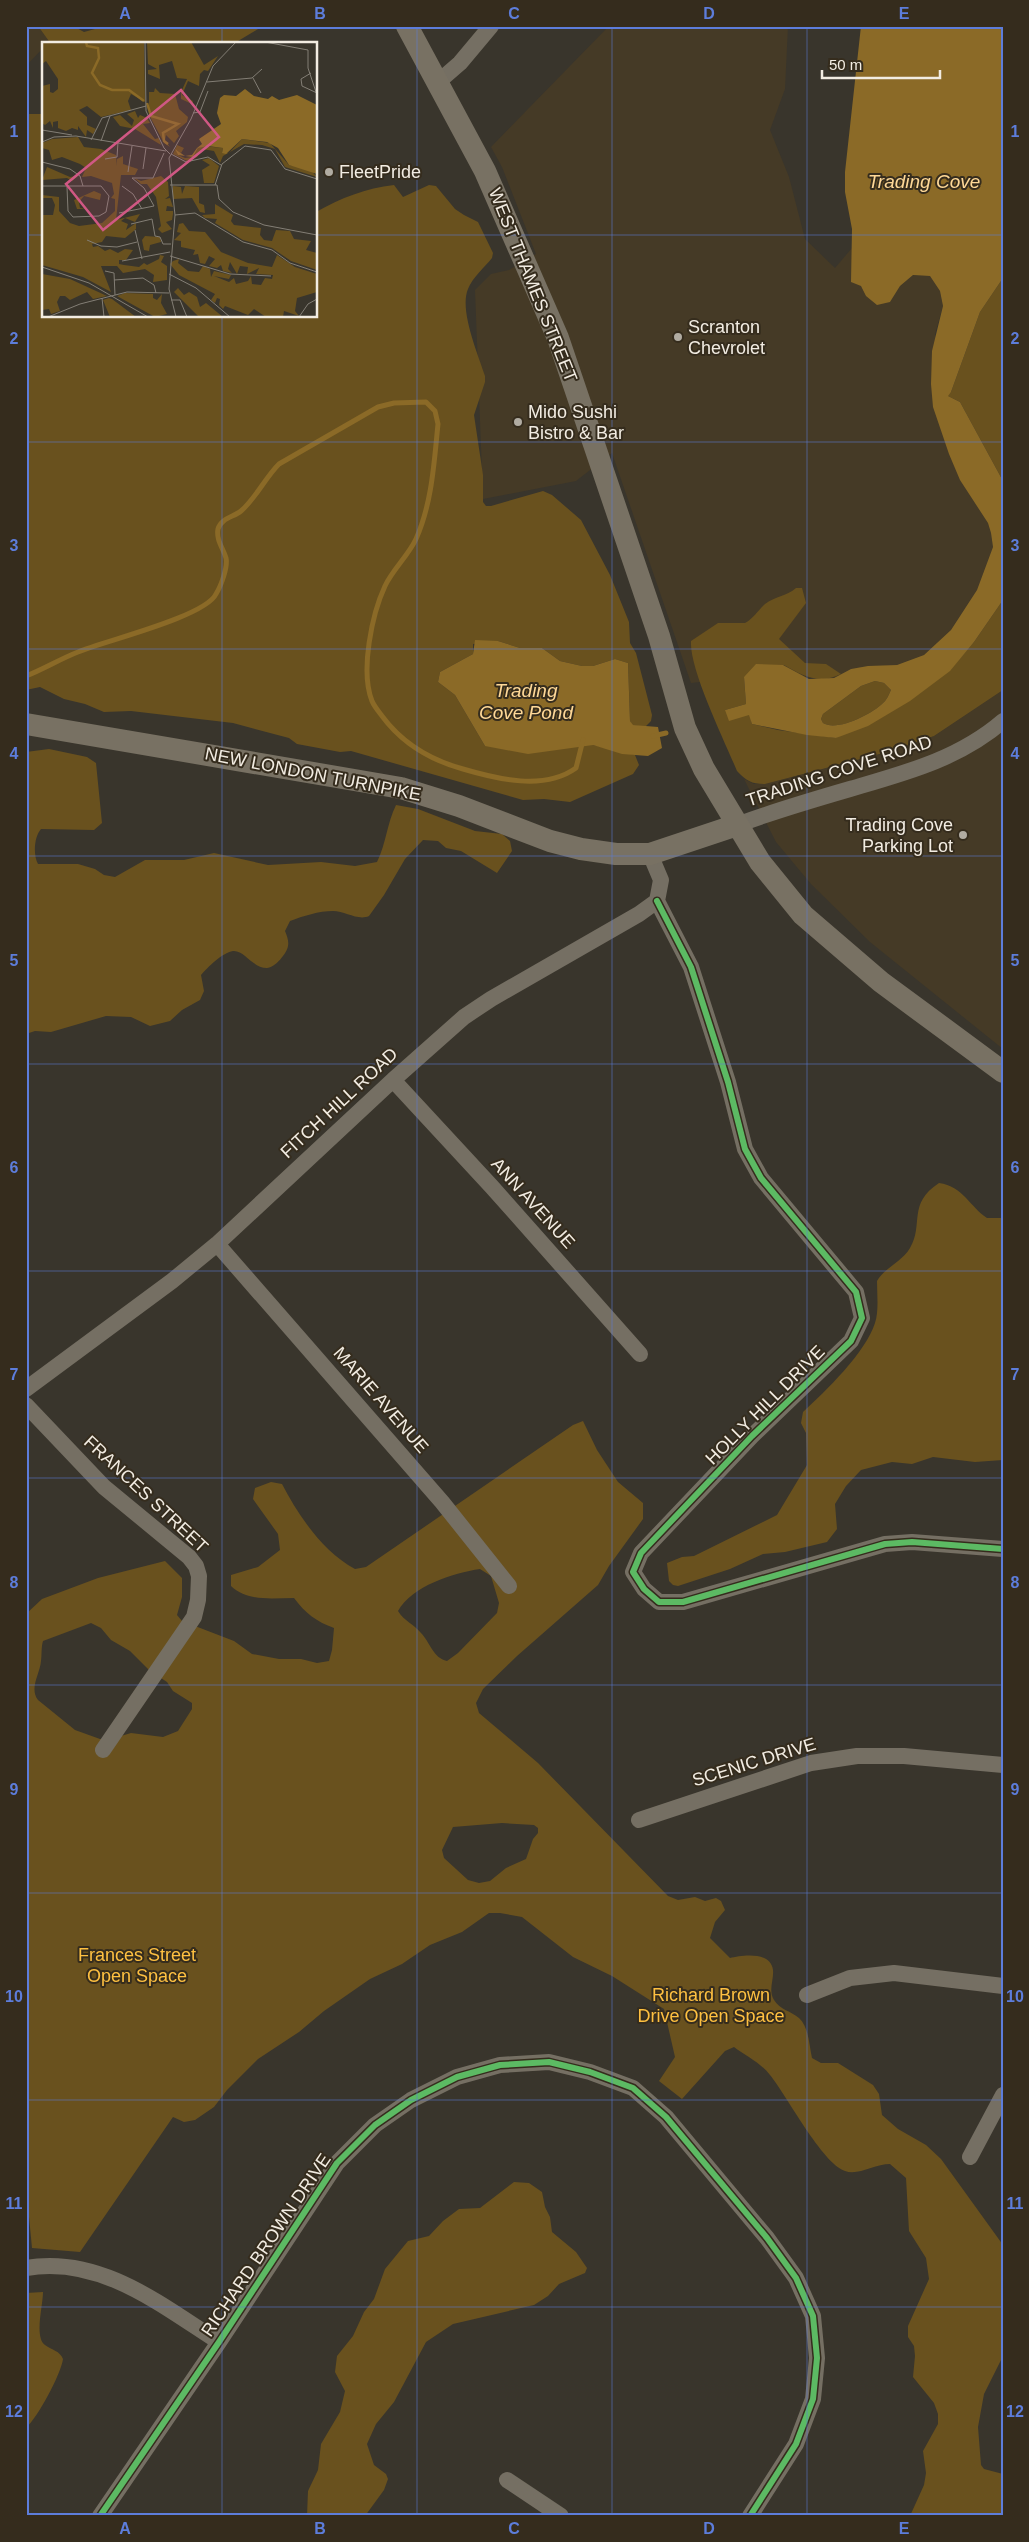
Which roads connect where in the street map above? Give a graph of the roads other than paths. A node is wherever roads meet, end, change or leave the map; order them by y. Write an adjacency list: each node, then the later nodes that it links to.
1 (407, 26): 3 (main road, WEST THAMES STREET)
2 (491, 26): 3 (street)
3 (437, 83): 6 (main road, WEST THAMES STREET)
4 (1003, 720): 6 (street, TRADING COVE ROAD)
5 (26, 724): 7 (main road, NEW LONDON TURNPIKE)
6 (737, 825): 7 (main road, NEW LONDON TURNPIKE); 9 (main road, WEST THAMES STREET)
7 (650, 854): 8 (street)
8 (657, 901): 10 (street, FITCH HILL ROAD); 15 (street, HOLLY HILL DRIVE)
9 (1003, 1072)
10 (393, 1080): 11 (street, FITCH HILL ROAD); 12 (street, ANN AVENUE)
11 (217, 1244): 13 (street, FITCH HILL ROAD); 16 (street, MARIE AVENUE)
12 (640, 1354)
13 (26, 1389)
14 (26, 1405): 17 (street, FRANCES STREET)
15 (1003, 1549)
16 (509, 1586)
17 (103, 1750)
18 (1003, 1765): 19 (street, SCENIC DRIVE)
19 (639, 1820)
20 (1003, 1986): 21 (street)
21 (807, 1995)
22 (1003, 2095): 23 (street)
23 (970, 2157)
24 (26, 2268): 25 (street)
25 (219, 2342): 27 (street, RICHARD BROWN DRIVE); 29 (street, RICHARD BROWN DRIVE)
26 (508, 2480): 28 (street)
27 (100, 2516)
28 (561, 2516)
29 (750, 2516)

